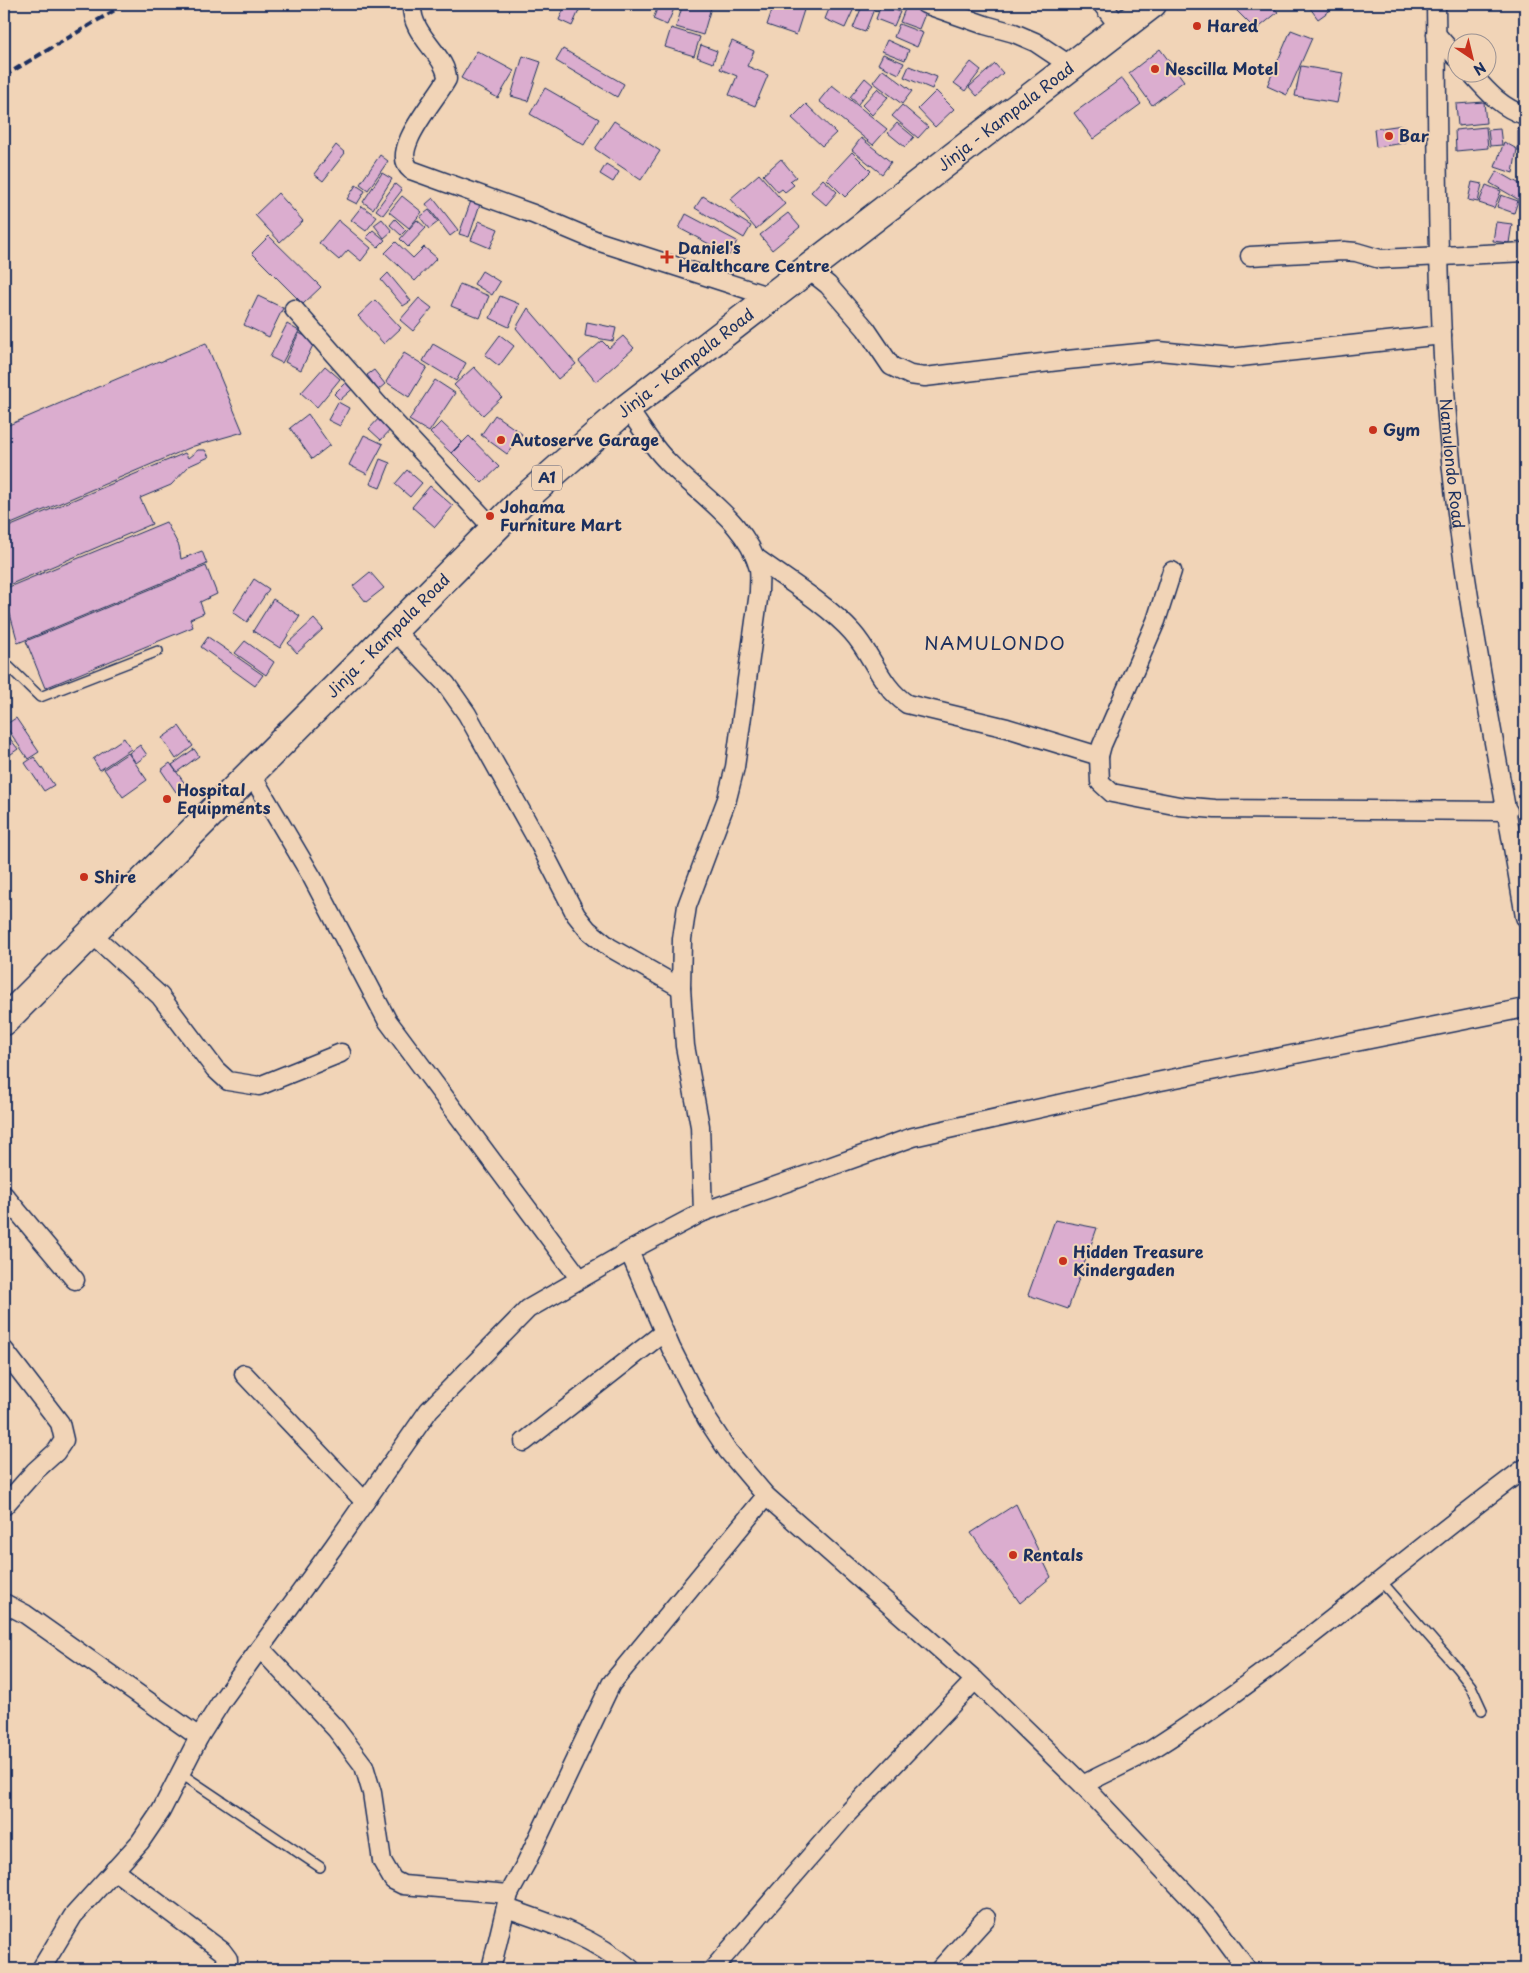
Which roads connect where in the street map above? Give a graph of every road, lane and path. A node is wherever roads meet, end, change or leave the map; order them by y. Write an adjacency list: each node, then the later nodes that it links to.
1 (412, 4): 16 (street)
2 (926, 4): 9 (street)
3 (1102, 4): 6 (street)
4 (1152, 4): 6 (highway, Jinja - Kampala Road / A1)
5 (1436, 4): 7 (street, Namulondo Road)
6 (1120, 28): 9 (highway, Jinja - Kampala Road / A1)
7 (1436, 34): 8 (street); 14 (street, Namulondo Road)
8 (1446, 45)
9 (1071, 66): 15 (highway, Jinja - Kampala Road / A1)
10 (1478, 82): 11 (street)
11 (1525, 115)
12 (1525, 252): 14 (street)
13 (1250, 256): 14 (street)
14 (1439, 258): 18 (street, Namulondo Road)
15 (808, 269): 16 (highway, Jinja - Kampala Road / A1); 18 (street)
16 (771, 297): 19 (highway, Jinja - Kampala Road / A1)
17 (294, 309): 20 (street)
18 (1442, 335): 28 (street, Namulondo Road)
19 (627, 408): 20 (highway, Jinja - Kampala Road / A1); 21 (street)
20 (494, 529): 23 (highway, Jinja - Kampala Road / A1)
21 (755, 556): 26 (street); 31 (street)
22 (1172, 571): 26 (street)
23 (393, 629): 27 (highway, Jinja - Kampala Road / A1); 31 (street)
24 (158, 651): 25 (lane)
25 (4, 662)
26 (1099, 756): 28 (street)
27 (250, 772): 30 (highway, Jinja - Kampala Road / A1); 38 (street)
28 (1508, 811): 29 (street, Namulondo Road)
29 (1525, 917)
30 (92, 934): 33 (highway, Jinja - Kampala Road / A1); 34 (street)
31 (680, 988): 36 (street)
32 (1525, 1008): 36 (street)
33 (4, 1021)
34 (341, 1053)
35 (4, 1194): 39 (street)
36 (703, 1212): 37 (street)
37 (629, 1251): 38 (street); 40 (street)
38 (580, 1279): 46 (street)
39 (74, 1280)
40 (664, 1332): 43 (street); 45 (street)
41 (4, 1350): 47 (street)
42 (244, 1374): 46 (street)
43 (524, 1442)
44 (1525, 1468): 48 (street)
45 (766, 1496): 51 (street); 58 (street)
46 (365, 1502): 50 (street)
47 (4, 1506)
48 (1380, 1580): 52 (lane); 55 (street)
49 (4, 1603): 53 (street)
50 (260, 1648): 53 (street); 58 (street)
51 (975, 1680): 55 (street); 64 (street)
52 (1482, 1710)
53 (199, 1737): 54 (street)
54 (180, 1773): 56 (lane); 57 (street)
55 (1083, 1785): 66 (street)
56 (320, 1867)
57 (114, 1870): 60 (street); 61 (street)
58 (508, 1901): 62 (street); 63 (street)
59 (986, 1918): 65 (street)
60 (41, 1969)
61 (228, 1969)
62 (491, 1969)
63 (631, 1969)
64 (713, 1969)
65 (940, 1969)
66 (1247, 1969)

